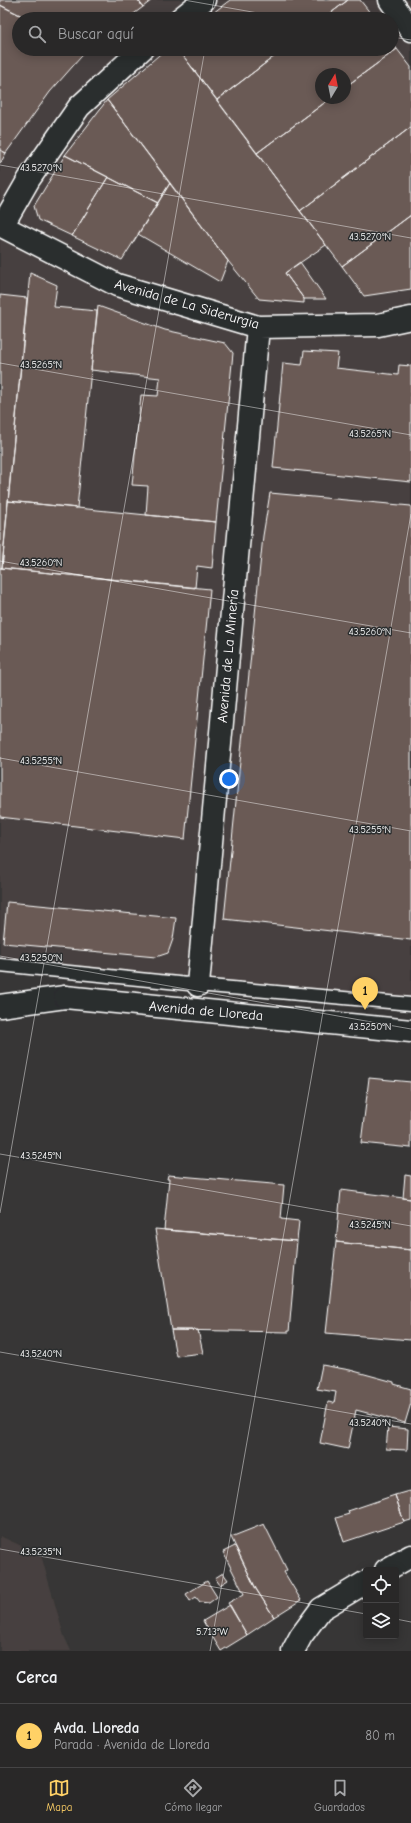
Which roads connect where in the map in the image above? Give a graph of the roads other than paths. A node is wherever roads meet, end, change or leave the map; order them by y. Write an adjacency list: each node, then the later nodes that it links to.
1 (204, 0): 3 (street)
2 (390, 0): 4 (street)
3 (189, 12)
4 (398, 12)
5 (399, 13): 6 (street)
6 (411, 30)
7 (134, 56): 8 (street)
8 (1, 225): 10 (street, Avenida de La Siderurgia)
9 (411, 318): 10 (street, Avenida de La Siderurgia)
10 (258, 327): 12 (street, Avenida de La Minería)
11 (0, 965): 12 (lane, Avenida de Lloreda)
12 (198, 985): 15 (lane, Avenida de Lloreda)
13 (0, 992): 14 (street, Avenida de Lloreda)
14 (65, 997): 16 (street); 17 (street, Avenida de Lloreda)
15 (411, 1004)
16 (0, 1006)
17 (411, 1031)
18 (411, 1556): 19 (street)
19 (391, 1567)
20 (363, 1584): 21 (street)
21 (293, 1651)

